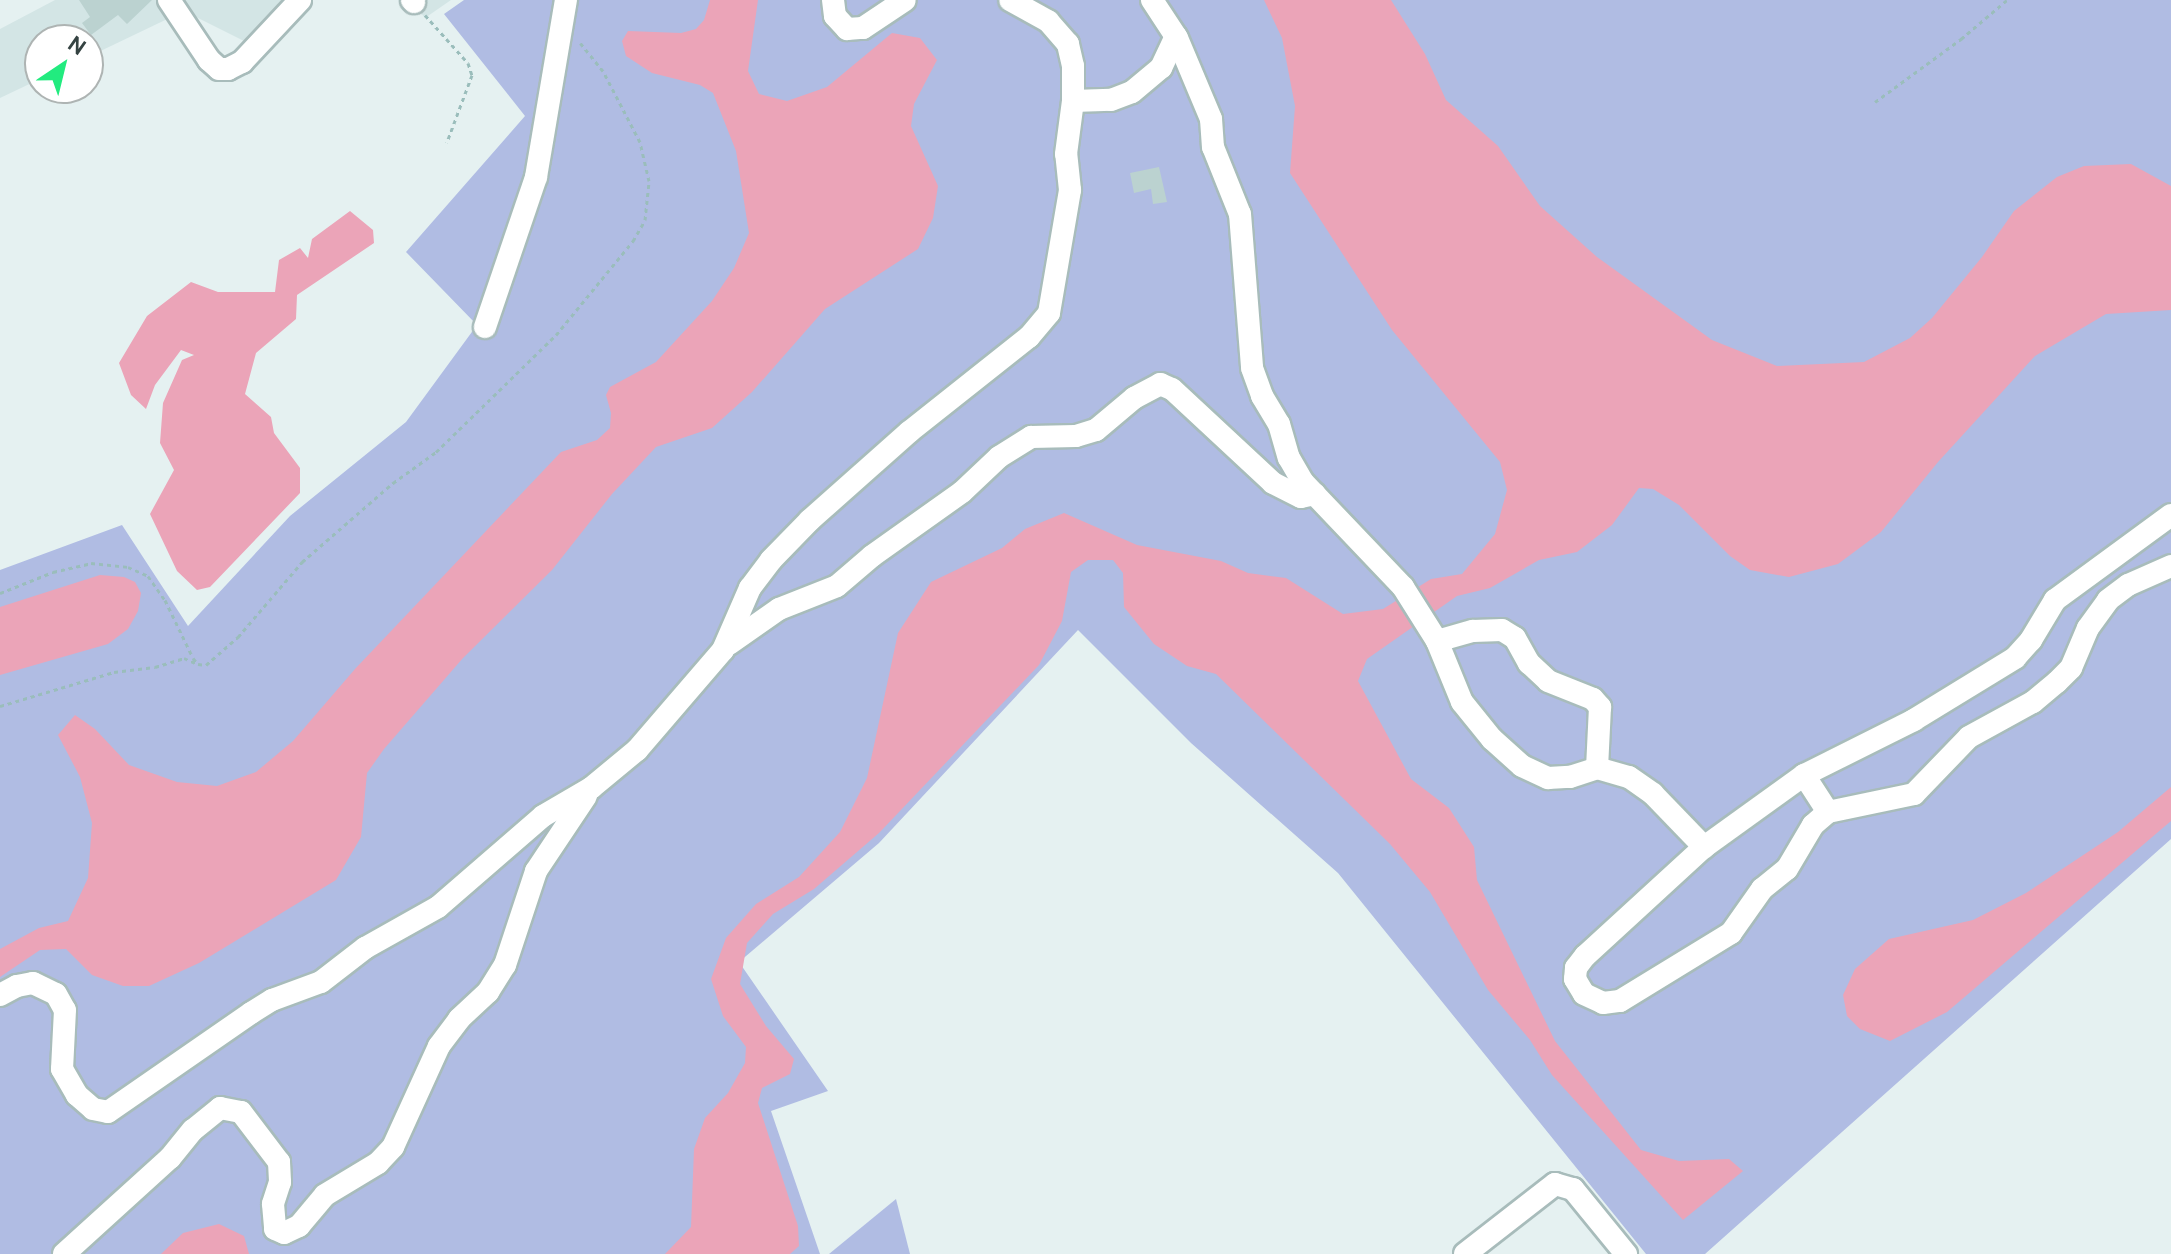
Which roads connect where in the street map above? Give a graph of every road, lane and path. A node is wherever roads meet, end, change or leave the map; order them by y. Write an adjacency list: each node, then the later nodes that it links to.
1 (169, 0): 2 (street)
2 (300, 0)
3 (566, 0): 17 (street)
4 (833, 0): 5 (street)
5 (905, 0)
6 (1010, 0): 14 (street)
7 (1152, 0): 10 (street)
8 (2007, 0): 15 (path)
9 (413, 1): 16 (path)
10 (1176, 36): 12 (street); 13 (street)
11 (577, 39): 24 (path)
12 (1191, 67): 13 (street); 18 (street)
13 (1161, 68): 14 (street)
14 (1073, 101): 23 (street)
15 (1875, 102)
16 (447, 142)
17 (485, 327)
18 (1315, 494): 22 (street); 23 (street)
19 (2171, 515): 27 (street)
20 (2171, 566): 29 (street)
21 (0, 593): 24 (path)
22 (1433, 634): 26 (street); 26 (street)
23 (723, 650): 28 (street)
24 (198, 664): 25 (path)
25 (0, 706)
26 (1597, 768): 30 (street)
27 (1804, 775): 29 (street); 30 (street)
28 (591, 788): 31 (street); 32 (street)
29 (1828, 812): 30 (street)
30 (1704, 847)
31 (2, 986)
32 (64, 1254)
33 (1465, 1254): 34 (street)
34 (1626, 1254)

